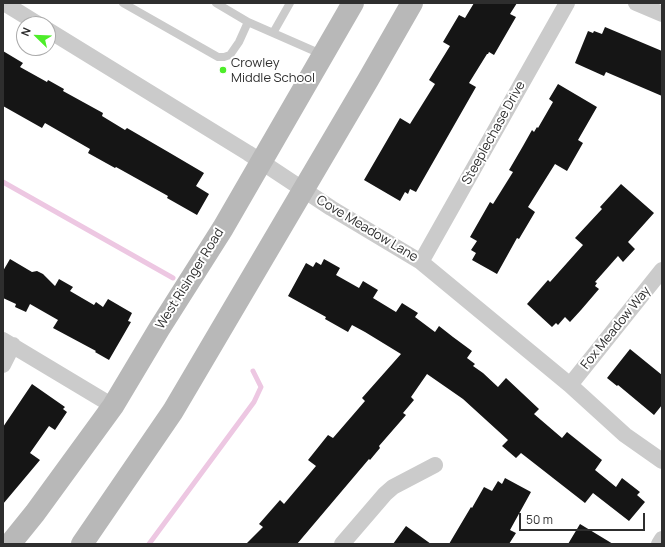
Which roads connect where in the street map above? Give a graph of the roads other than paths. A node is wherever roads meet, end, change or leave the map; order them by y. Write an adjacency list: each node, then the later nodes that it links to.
1 (4, 3): 10 (street)
2 (123, 3): 11 (lane)
3 (216, 3): 11 (lane)
4 (290, 3): 12 (lane)
5 (353, 3): 14 (main road, West Risinger Road)
6 (412, 3): 16 (main road)
7 (567, 3): 17 (street, Steeplechase Drive)
8 (636, 3): 9 (street)
9 (662, 14)
10 (25, 16)
11 (248, 22): 12 (lane)
12 (273, 33): 14 (lane)
13 (56, 35): 15 (street, Cove Meadow Lane)
14 (323, 55): 15 (main road, West Risinger Road)
15 (261, 161): 16 (street, Cove Meadow Lane); 22 (main road, West Risinger Road)
16 (304, 190): 17 (street, Cove Meadow Lane); 27 (main road)
17 (421, 262): 21 (street, Cove Meadow Lane)
18 (662, 270): 21 (street, Fox Meadow Way)
19 (8, 343): 20 (street); 22 (street)
20 (3, 365)
21 (570, 386): 23 (street, Cove Meadow Lane)
22 (113, 406): 26 (main road, West Risinger Road)
23 (662, 461)
24 (435, 465): 28 (street)
25 (662, 539): 29 (street)
26 (10, 544)
27 (82, 544)
28 (342, 544)
29 (659, 544)

